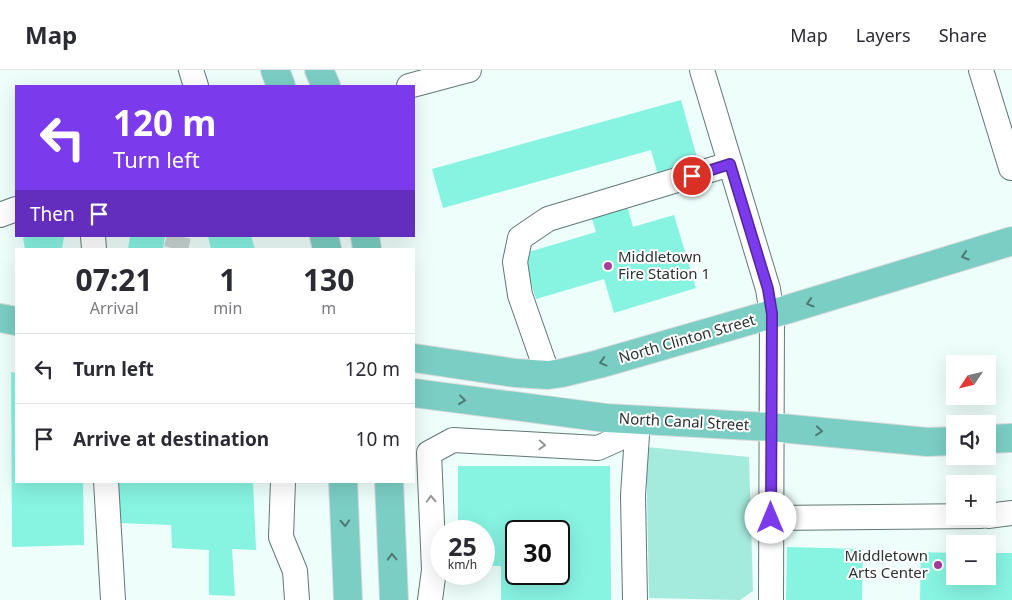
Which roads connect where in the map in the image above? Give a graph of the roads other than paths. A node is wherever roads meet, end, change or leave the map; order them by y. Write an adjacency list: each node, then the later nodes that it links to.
1 (191, 70): 7 (street)
2 (275, 70): 8 (main road)
3 (319, 70): 9 (main road)
4 (702, 70): 11 (street)
5 (981, 70): 12 (street)
6 (460, 71): 10 (street)
7 (196, 85)
8 (281, 85)
9 (326, 85)
10 (412, 85)
11 (730, 164): 16 (street); 20 (street)
12 (1011, 168)
13 (15, 209): 14 (street)
14 (0, 215)
15 (1012, 242): 16 (main road, North Clinton Street, one-way to 16)
16 (772, 314): 20 (main road, North Clinton Street, one-way to 20); 23 (street)
17 (0, 318): 18 (main road)
18 (15, 321)
19 (415, 358): 20 (main road, North Clinton Street)
20 (548, 375)
21 (415, 393): 22 (main road, North Canal Street, one-way to 22)
22 (638, 420): 23 (main road, North Canal Street); 39 (street, one-way to 22); 40 (street)
23 (770, 427): 26 (main road, North Canal Street, one-way to 26); 34 (street)
24 (1012, 438): 25 (main road)
25 (996, 439)
26 (946, 441)
27 (106, 483): 35 (street)
28 (283, 483): 36 (street)
29 (343, 483): 37 (main road, one-way to 37)
30 (389, 483): 38 (main road, one-way to 30)
31 (1012, 513): 32 (street)
32 (996, 515)
33 (946, 516): 34 (street)
34 (771, 518): 41 (street)
35 (113, 600)
36 (297, 600)
37 (348, 600)
38 (394, 600)
39 (430, 600)
40 (635, 600)
41 (771, 600)

